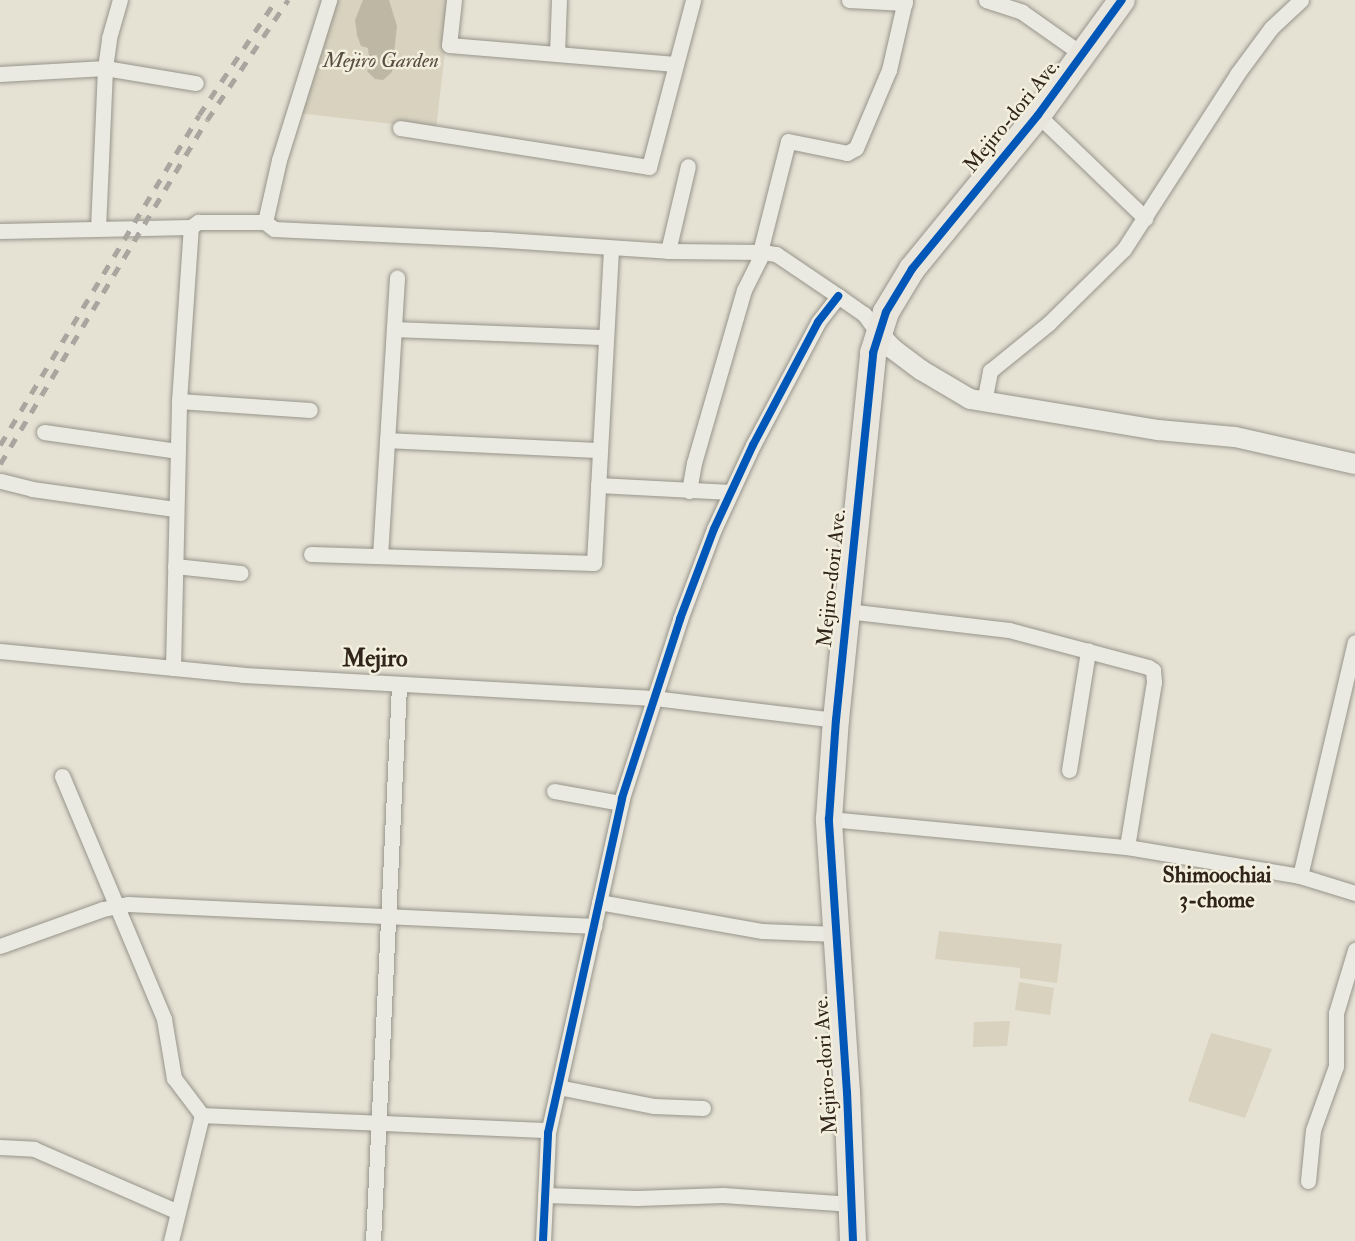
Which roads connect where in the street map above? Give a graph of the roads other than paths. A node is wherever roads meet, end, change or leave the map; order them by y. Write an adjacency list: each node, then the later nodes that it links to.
1 (120, 0): 14 (street)
2 (330, 0): 21 (street)
3 (454, 0): 11 (street)
4 (559, 0): 11 (street)
5 (693, 0): 13 (street)
6 (849, 0): 10 (street)
7 (986, 0): 12 (street)
8 (1122, 0): 12 (main road, Mejiro-dori Ave.)
9 (1301, 0): 20 (street)
10 (905, 1): 27 (street)
11 (557, 54): 13 (street)
12 (1083, 55): 17 (main road, Mejiro-dori Ave.)
13 (675, 64): 18 (street)
14 (105, 68): 15 (street); 16 (street); 23 (street)
15 (0, 74)
16 (196, 83)
17 (1038, 115): 20 (street); 31 (main road, Mejiro-dori Ave.)
18 (400, 128)
19 (688, 166): 26 (street)
20 (1145, 218): 34 (street)
21 (265, 222): 22 (street); 25 (street)
22 (191, 227): 23 (street); 33 (street)
23 (98, 229): 24 (street)
24 (0, 231)
25 (611, 248): 26 (street); 32 (street)
26 (668, 251): 27 (street)
27 (761, 252): 29 (street); 43 (street)
28 (397, 278): 30 (street)
29 (838, 296): 31 (street); 44 (street)
30 (394, 329): 32 (street); 37 (street)
31 (878, 333): 34 (street); 50 (main road, Mejiro-dori Ave.)
32 (606, 337): 38 (street)
33 (179, 401): 35 (street); 39 (street)
34 (984, 402): 40 (street)
35 (310, 410)
36 (44, 432): 39 (street)
37 (387, 440): 38 (street); 47 (street)
38 (600, 450): 42 (street)
39 (177, 451): 45 (street)
40 (1355, 464)
41 (1, 481): 45 (street)
42 (598, 485): 43 (street); 47 (street)
43 (689, 491): 44 (street)
44 (731, 492): 56 (street)
45 (175, 509): 48 (street)
46 (311, 554): 47 (street)
47 (380, 556)
48 (175, 566): 49 (street); 54 (street)
49 (241, 573)
50 (847, 611): 53 (street); 57 (main road, Mejiro-dori Ave.)
51 (1355, 642): 64 (street)
52 (0, 651): 54 (street)
53 (1088, 651): 58 (street); 63 (street)
54 (173, 668): 55 (street)
55 (399, 685): 56 (street); 68 (street)
56 (654, 698): 57 (street); 61 (street)
57 (836, 720): 62 (main road, Mejiro-dori Ave.)
58 (1069, 770)
59 (62, 776): 67 (street)
60 (554, 791): 61 (street)
61 (621, 803): 66 (street)
62 (829, 819): 63 (street); 70 (main road, Mejiro-dori Ave.)
63 (1126, 847): 64 (street)
64 (1300, 876): 65 (street)
65 (1355, 892)
66 (600, 902): 69 (street); 70 (street)
67 (118, 905): 68 (street); 71 (street); 75 (street)
68 (388, 918): 69 (street); 76 (street)
69 (594, 926): 73 (street)
70 (836, 934): 81 (main road, Mejiro-dori Ave.)
71 (0, 945)
72 (1355, 950): 79 (street)
73 (558, 1087): 74 (street); 77 (street)
74 (703, 1108)
75 (202, 1115): 76 (street); 82 (street)
76 (378, 1122): 77 (street); 84 (street)
77 (549, 1130): 80 (street)
78 (0, 1147): 82 (street)
79 (1308, 1181)
80 (544, 1195): 81 (street); 85 (street)
81 (852, 1204): 86 (main road, Mejiro-dori Ave.)
82 (178, 1212): 83 (street)
83 (171, 1241)
84 (373, 1241)
85 (543, 1241)
86 (853, 1241)

